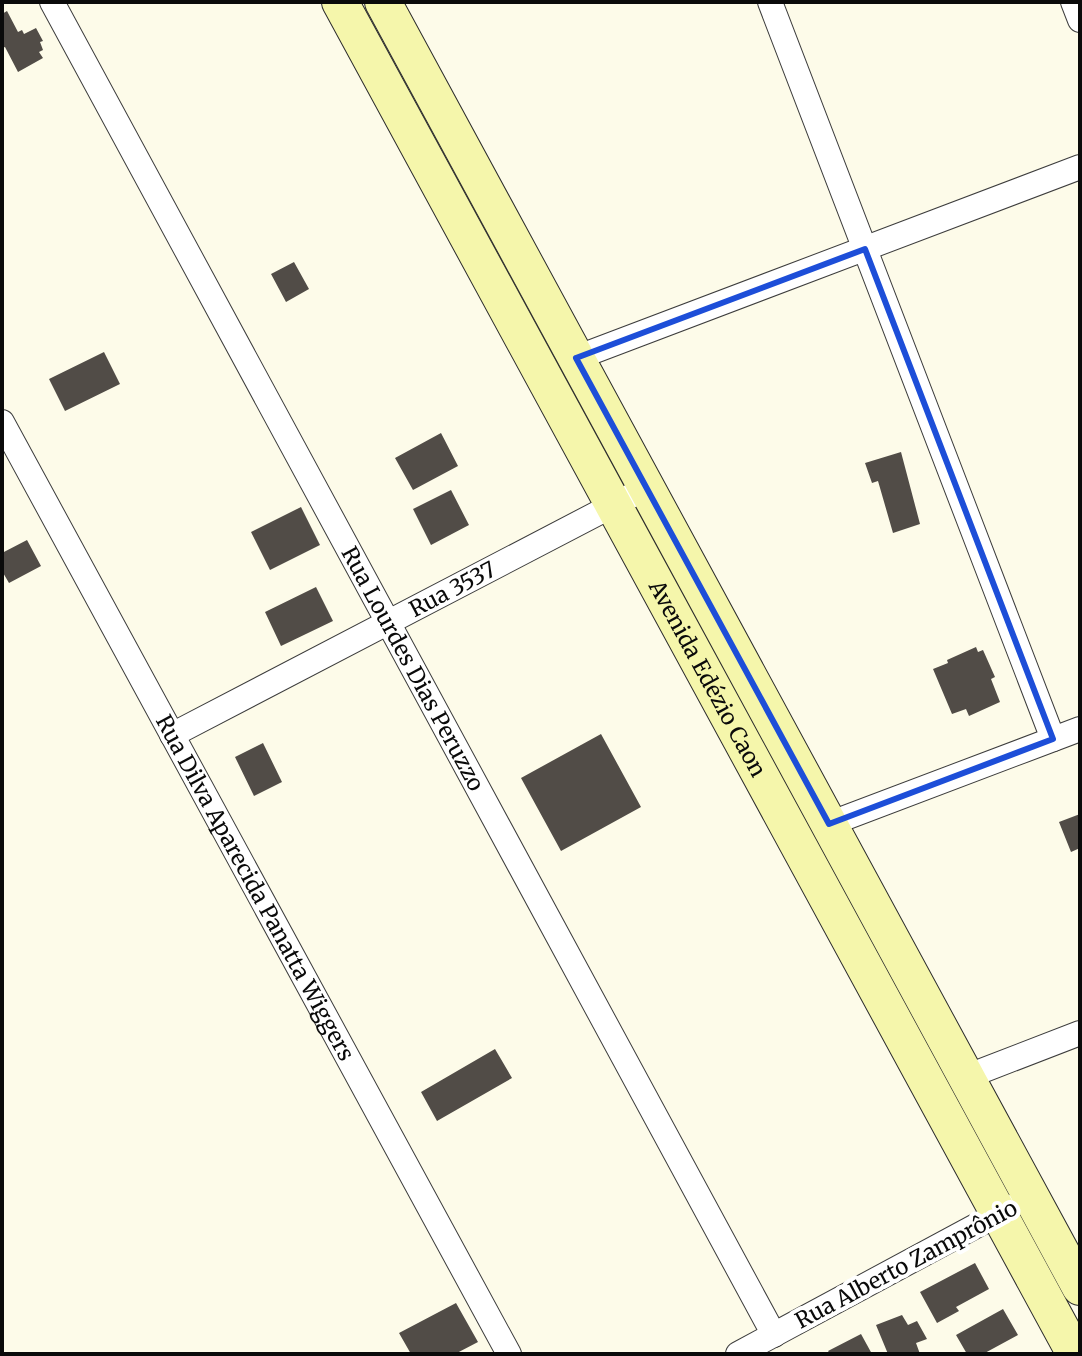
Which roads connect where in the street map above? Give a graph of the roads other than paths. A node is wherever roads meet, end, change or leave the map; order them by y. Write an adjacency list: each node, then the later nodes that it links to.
1 (52, 2): 13 (street, Rua Lourdes Dias Peruzzo)
2 (340, 2): 12 (main road, Avenida Edézio Caon)
3 (383, 2): 9 (main road, Avenida Edézio Caon)
4 (770, 2): 8 (street)
5 (1073, 2): 6 (street)
6 (1080, 20)
7 (1080, 167): 8 (street)
8 (865, 249): 9 (street); 16 (street)
9 (576, 358): 11 (main road, Avenida Edézio Caon)
10 (2, 422): 15 (street, Rua Dilva Aparecida Panatta Wiggers)
11 (646, 488): 12 (street, Rua 3537); 17 (main road, Avenida Edézio Caon)
12 (614, 505): 13 (street, Rua 3537); 21 (main road, Avenida Edézio Caon)
13 (388, 622): 15 (street, Rua 3537); 23 (street, Rua Lourdes Dias Peruzzo)
14 (1080, 729): 16 (street)
15 (172, 735): 24 (street, Rua Dilva Aparecida Panatta Wiggers)
16 (1053, 739): 17 (street)
17 (829, 824): 19 (main road, Avenida Edézio Caon)
18 (1080, 1033): 19 (street)
19 (966, 1077): 20 (main road, Avenida Edézio Caon)
20 (1031, 1196): 21 (street, Rua Alberto Zamprônio); 22 (main road, Avenida Edézio Caon)
21 (999, 1213): 23 (street, Rua Alberto Zamprônio); 26 (main road, Avenida Edézio Caon)
22 (1080, 1287)
23 (774, 1335): 25 (street, Rua Alberto Zamprônio)
24 (509, 1354)
25 (738, 1354)
26 (1075, 1354)

